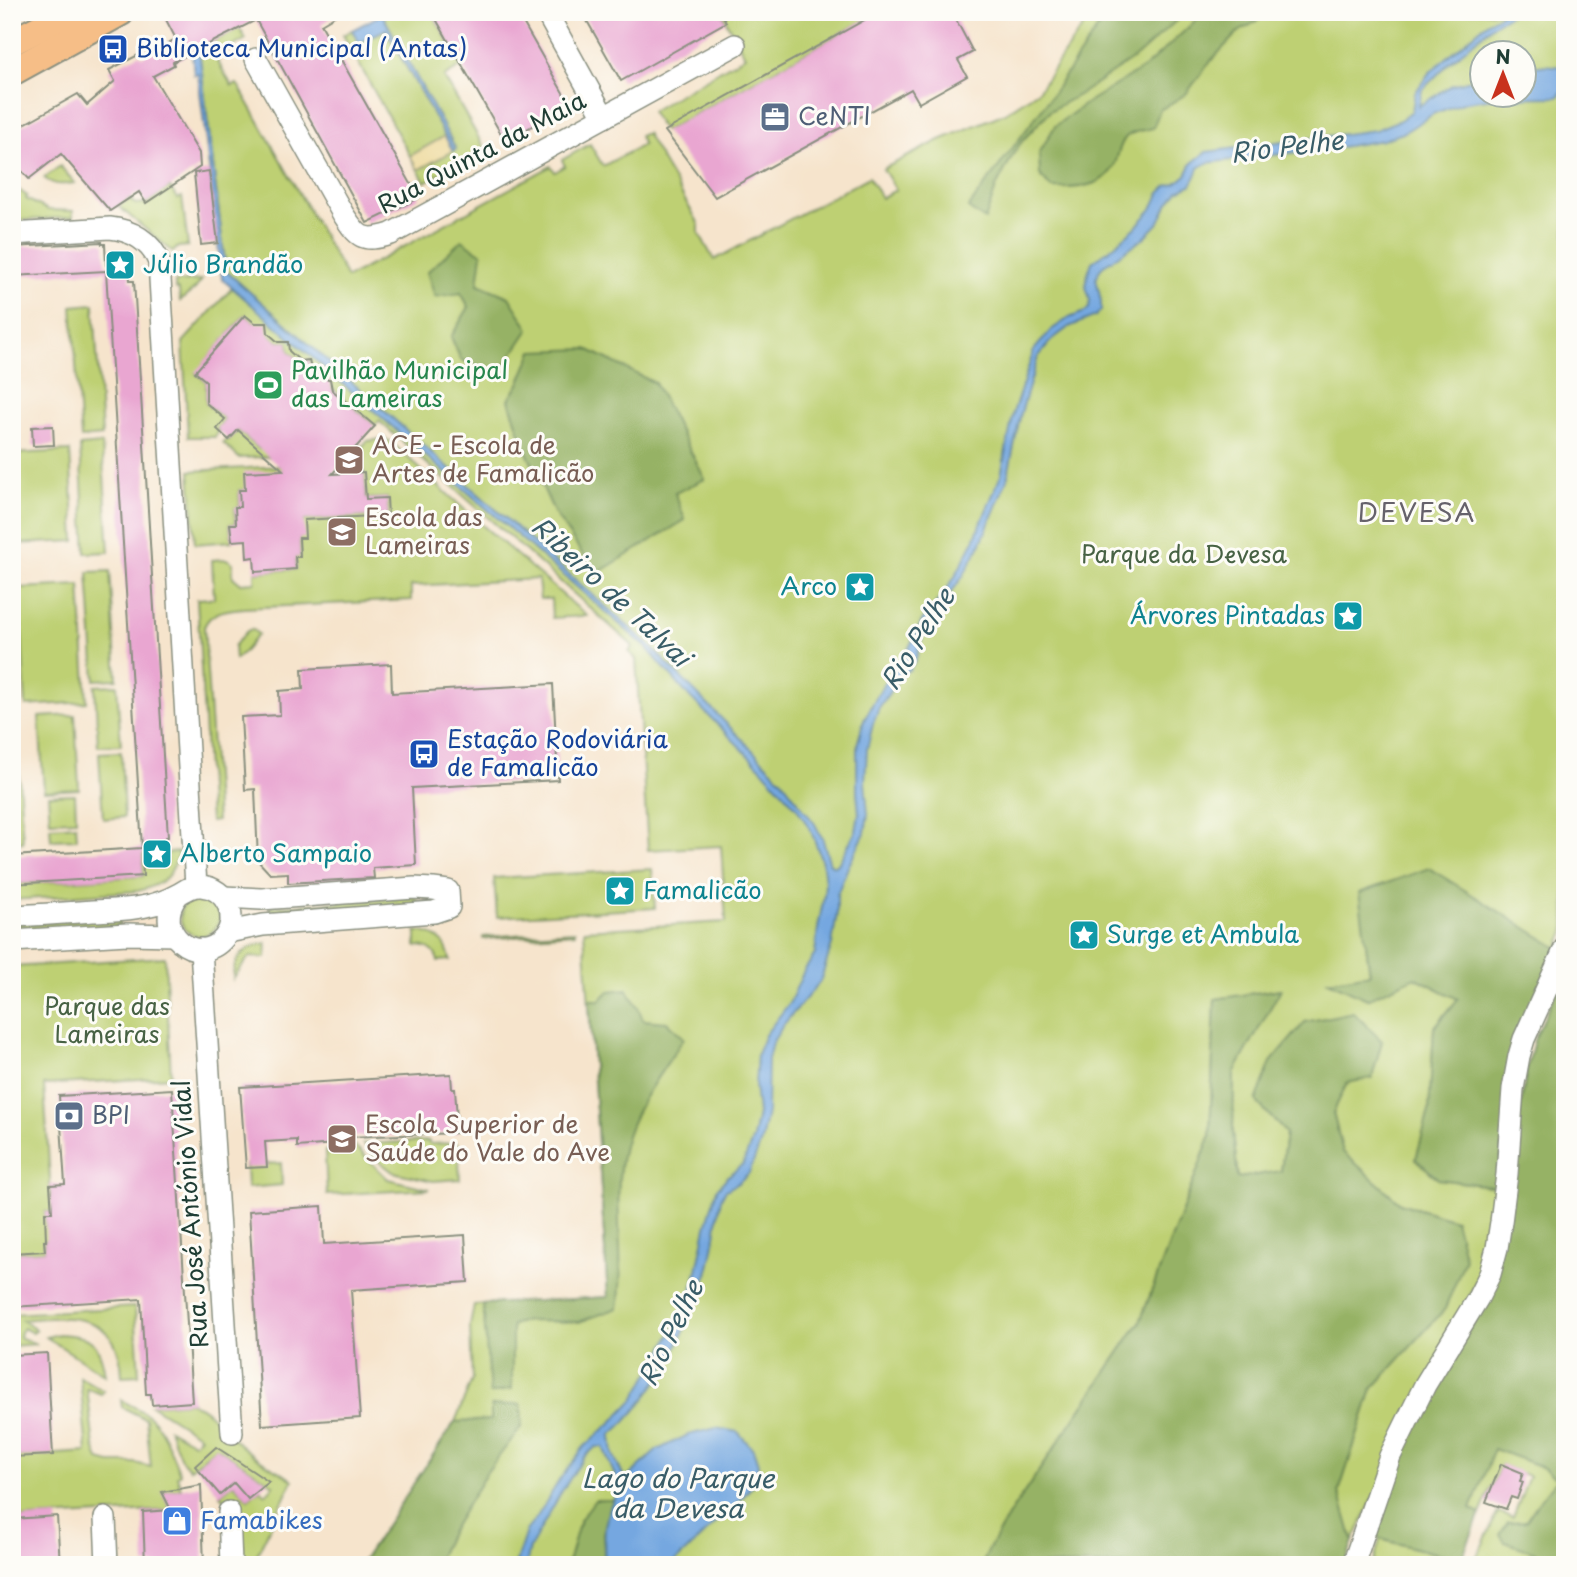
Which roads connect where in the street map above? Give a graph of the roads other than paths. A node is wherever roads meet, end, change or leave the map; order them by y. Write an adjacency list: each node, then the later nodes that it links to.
1 (71, 12): 4 (main road)
2 (121, 12): 7 (main road)
3 (546, 12): 8 (street)
4 (12, 42)
5 (735, 45): 8 (street, Rua Quinta da Maia)
6 (256, 59): 8 (street, Rua Quinta da Maia)
7 (12, 72)
8 (604, 117)
9 (12, 234): 10 (street)
10 (187, 891): 11 (street); 12 (street); 14 (street)
11 (224, 897): 13 (street); 13 (street)
12 (12, 916)
13 (228, 932): 17 (street)
14 (174, 935): 15 (street); 17 (street)
15 (12, 941)
16 (1565, 948): 23 (street)
17 (201, 949): 18 (street, Rua José António Vidal)
18 (232, 1433)
19 (229, 1512): 22 (street)
20 (105, 1518): 21 (street)
21 (107, 1565)
22 (231, 1565)
23 (1353, 1565)

